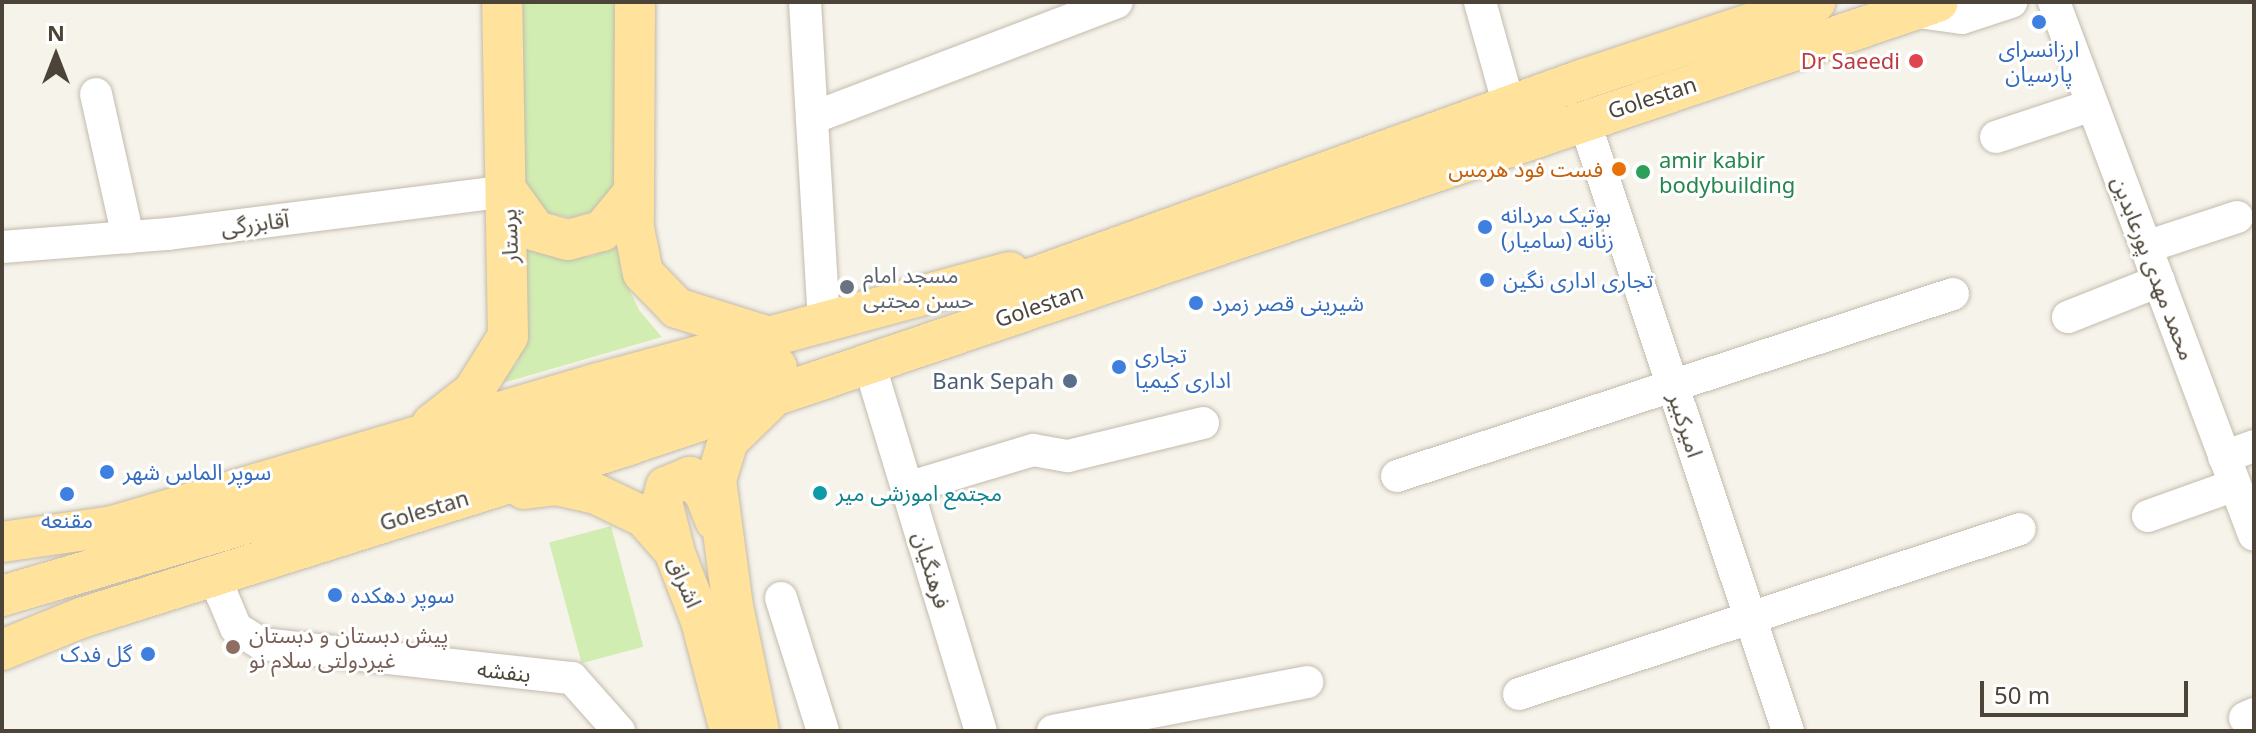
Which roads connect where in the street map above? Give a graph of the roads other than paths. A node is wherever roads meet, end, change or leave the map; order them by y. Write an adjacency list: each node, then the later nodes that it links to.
1 (502, 2): 16 (main road, پرستار)
2 (635, 2): 17 (main road)
3 (805, 2): 13 (street)
4 (1117, 2): 13 (street)
5 (1480, 2): 12 (street)
6 (1815, 2): 12 (main road, Golestan)
7 (2011, 2): 9 (street)
8 (2054, 2): 11 (street, محمد مهدی پورعابدین)
9 (1924, 6): 14 (main road, Golestan)
10 (96, 94): 20 (street)
11 (2092, 105): 15 (street); 22 (street, محمد مهدی پورعابدین)
12 (1509, 106): 19 (main road, Golestan)
13 (812, 118): 26 (street)
14 (1584, 120): 28 (main road, Golestan); 29 (street, امیرکبیر)
15 (1996, 137)
16 (507, 191): 17 (main road); 20 (street, آقابزرگی); 32 (main road, پرستار)
17 (634, 192): 27 (main road)
18 (2237, 217): 22 (street)
19 (1167, 229): 26 (main road); 44 (main road, Golestan)
20 (128, 237): 21 (street, آقابزرگی)
21 (2, 247)
22 (2146, 247): 23 (street, محمد مهدی پورعابدین)
23 (2159, 281): 25 (street); 33 (street, محمد مهدی پورعابدین)
24 (1953, 294): 29 (street)
25 (2068, 317)
26 (824, 322): 27 (main road)
27 (769, 337): 32 (main road)
28 (869, 363): 30 (main road, Golestan); 35 (street, فرهنگیان)
29 (1673, 388): 34 (street); 46 (street, امیرکبیر)
30 (777, 394): 36 (main road, Golestan); 39 (main road, اشراق)
31 (1203, 423): 35 (street)
32 (420, 433): 41 (main road)
33 (2238, 463): 37 (street); 40 (street, محمد مهدی پورعابدین)
34 (1397, 476)
35 (907, 488): 54 (street, فرهنگیان)
36 (476, 493): 42 (main road, اشراق); 43 (main road, Golestan)
37 (2148, 516)
38 (2020, 529): 46 (street)
39 (721, 535): 42 (main road); 52 (main road, اشراق)
40 (2254, 535)
41 (5, 541)
42 (674, 551): 51 (main road, اشراق)
43 (220, 574): 47 (main road, Golestan); 50 (street, بنفشه)
44 (2, 596)
45 (781, 598): 53 (street)
46 (1749, 615): 49 (street); 56 (street, امیرکبیر)
47 (2, 650)
48 (1307, 682): 55 (street)
49 (1519, 694)
50 (619, 731)
51 (730, 731)
52 (759, 731)
53 (823, 731)
54 (981, 731)
55 (1053, 731)
56 (1788, 731)

